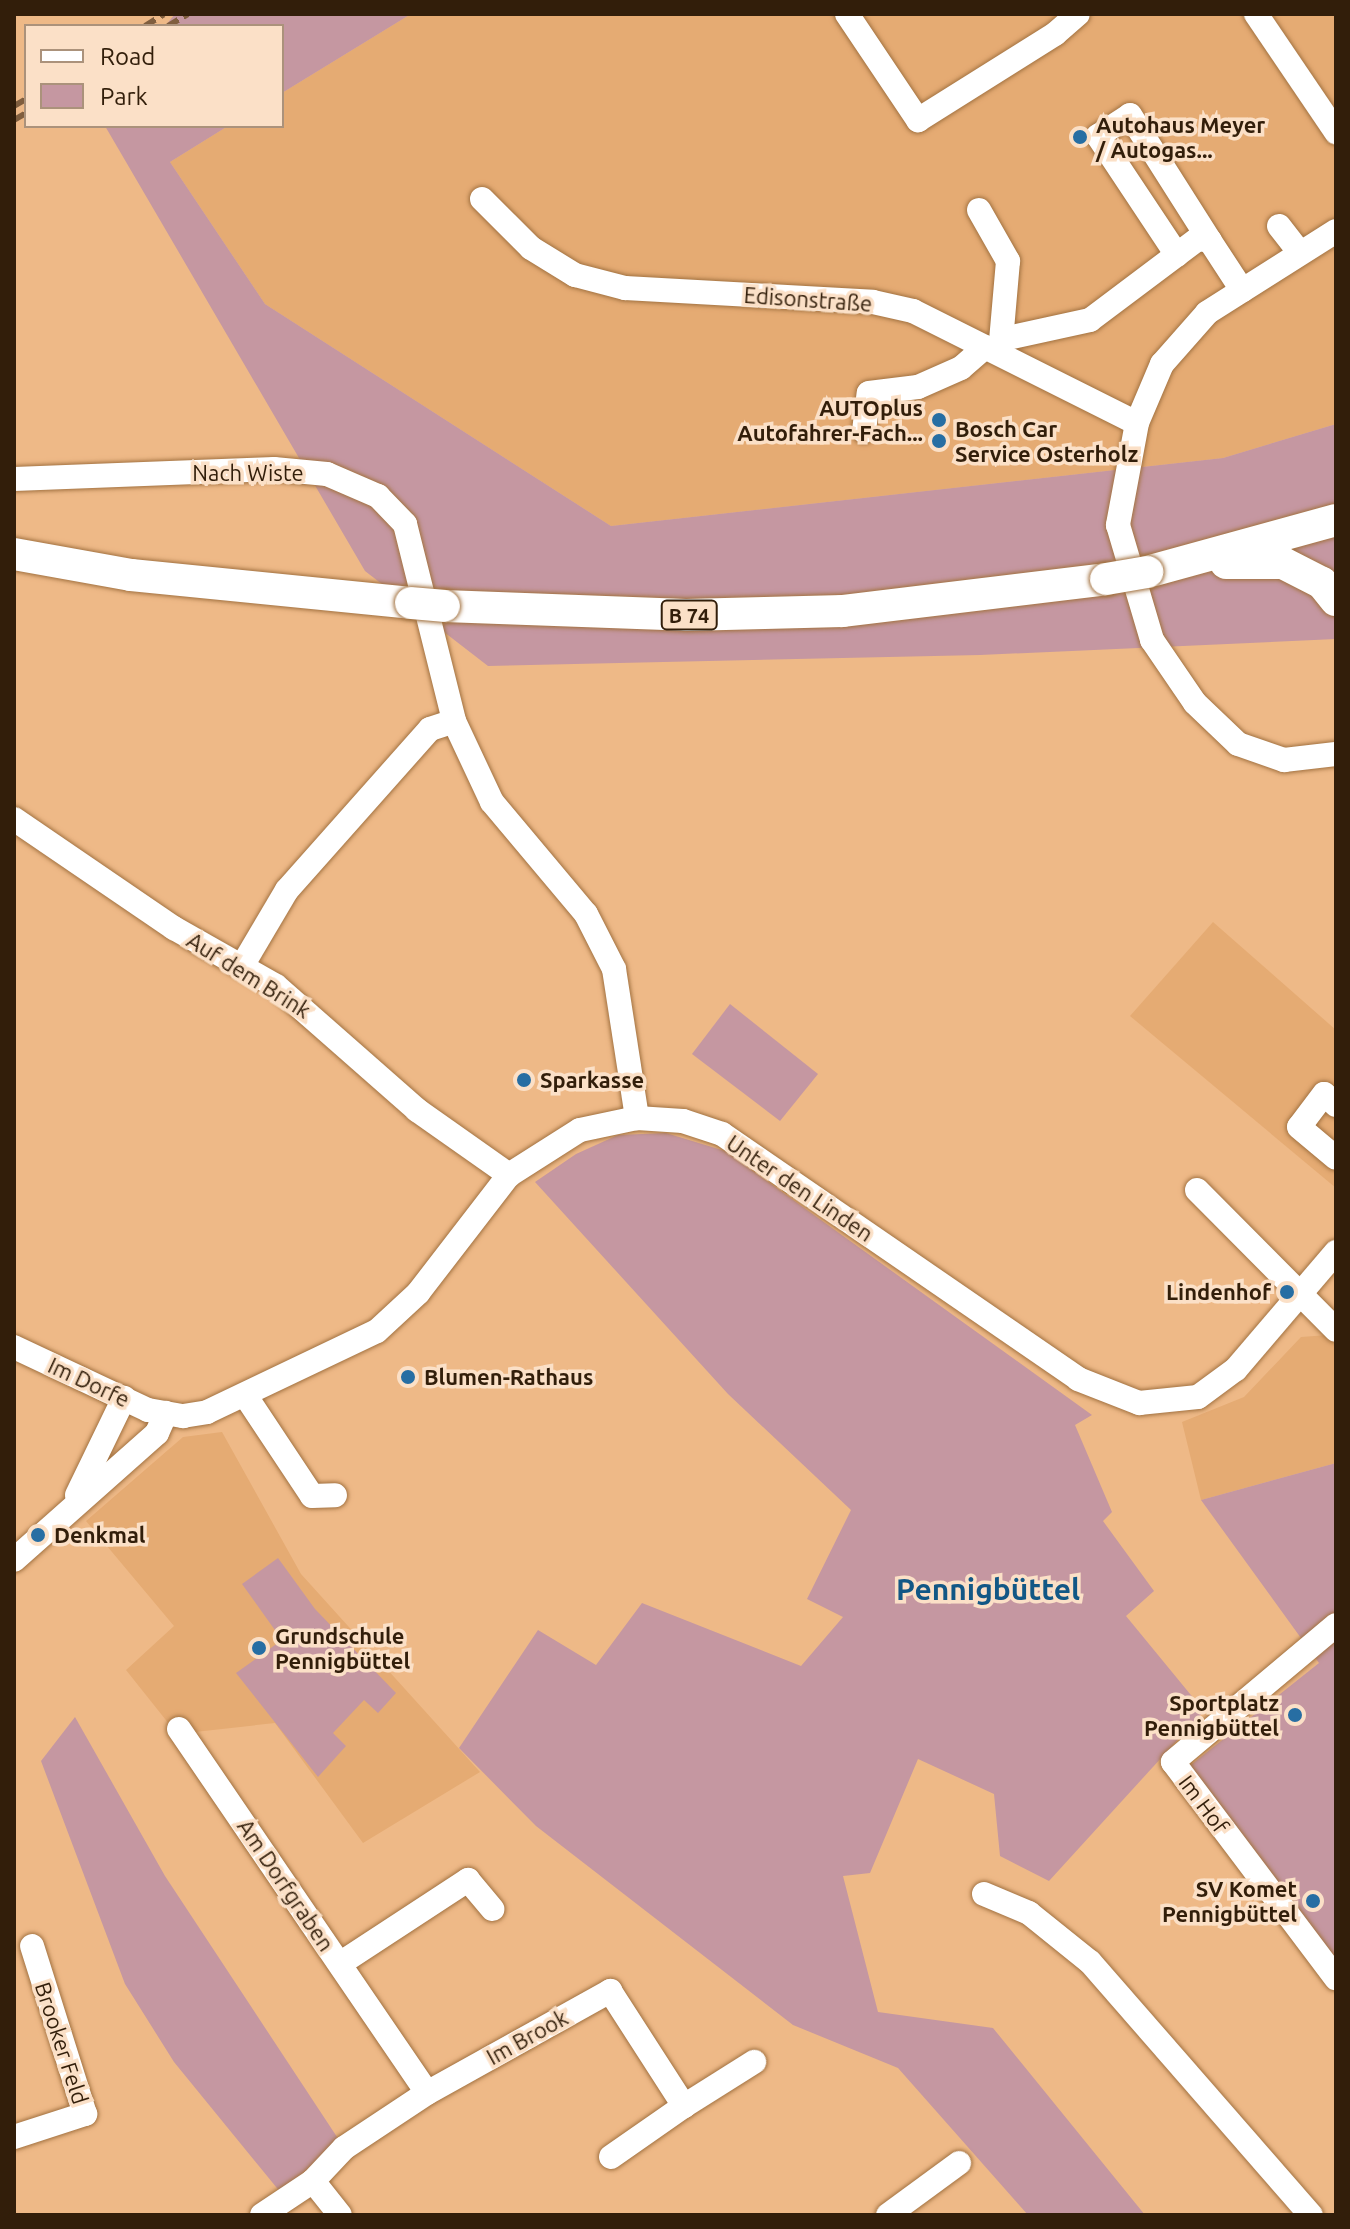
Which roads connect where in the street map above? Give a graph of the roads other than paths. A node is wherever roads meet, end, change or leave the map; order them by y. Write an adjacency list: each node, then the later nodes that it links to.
1 (847, 14): 2 (street)
2 (1078, 14)
3 (1256, 14): 4 (street)
4 (1336, 132)
5 (482, 199): 13 (street, Edisonstraße)
6 (979, 210): 13 (street)
7 (1279, 226): 10 (street)
8 (1336, 231): 10 (street)
9 (1210, 241): 11 (street); 11 (street); 12 (street)
10 (1300, 253): 12 (street)
11 (1177, 255): 13 (street)
12 (1242, 290): 14 (street)
13 (996, 347): 14 (street, Edisonstraße); 15 (street)
14 (1137, 423): 22 (street)
15 (864, 431)
16 (14, 479): 21 (street, Nach Wiste)
17 (1336, 520): 19 (main road, B 74)
18 (14, 554): 19 (main road, B 74, bridge)
19 (1191, 563): 20 (main road, B 74)
20 (1336, 600)
21 (454, 721): 24 (street); 26 (street, Nach Wiste)
22 (1330, 751)
23 (14, 819): 24 (street, Auf dem Brink)
24 (242, 966): 28 (street, Auf dem Brink)
25 (1336, 1105): 27 (street)
26 (637, 1118): 28 (street, Unter den Linden); 31 (street, Unter den Linden)
27 (1336, 1158)
28 (509, 1175): 34 (street, Unter den Linden)
29 (1197, 1190): 31 (street)
30 (1336, 1252): 31 (street, Unter den Linden)
31 (1303, 1292): 32 (street)
32 (1336, 1330)
33 (14, 1347): 35 (street, Im Dorfe)
34 (245, 1395): 36 (street, Unter den Linden); 37 (street)
35 (124, 1398): 36 (street, Im Dorfe); 38 (street)
36 (166, 1413): 38 (street)
37 (335, 1495)
38 (72, 1504): 39 (street)
39 (14, 1560)
40 (1336, 1625): 46 (street, Im Hof)
41 (179, 1729): 45 (street, Am Dorfgraben)
42 (984, 1894): 57 (street)
43 (492, 1909): 45 (street, Am Dorfgraben)
44 (32, 1946): 50 (street, Brooker Feld)
45 (341, 1963): 48 (street, Am Dorfgraben)
46 (1336, 1978)
47 (754, 2062): 49 (street)
48 (427, 2093): 49 (street, Im Brook); 53 (street, Im Brook)
49 (684, 2106): 51 (street)
50 (14, 2137)
51 (611, 2157)
52 (959, 2163): 54 (street)
53 (313, 2181): 55 (street, Im Brook); 56 (street)
54 (894, 2213)
55 (262, 2215)
56 (340, 2215)
57 (1311, 2215)

